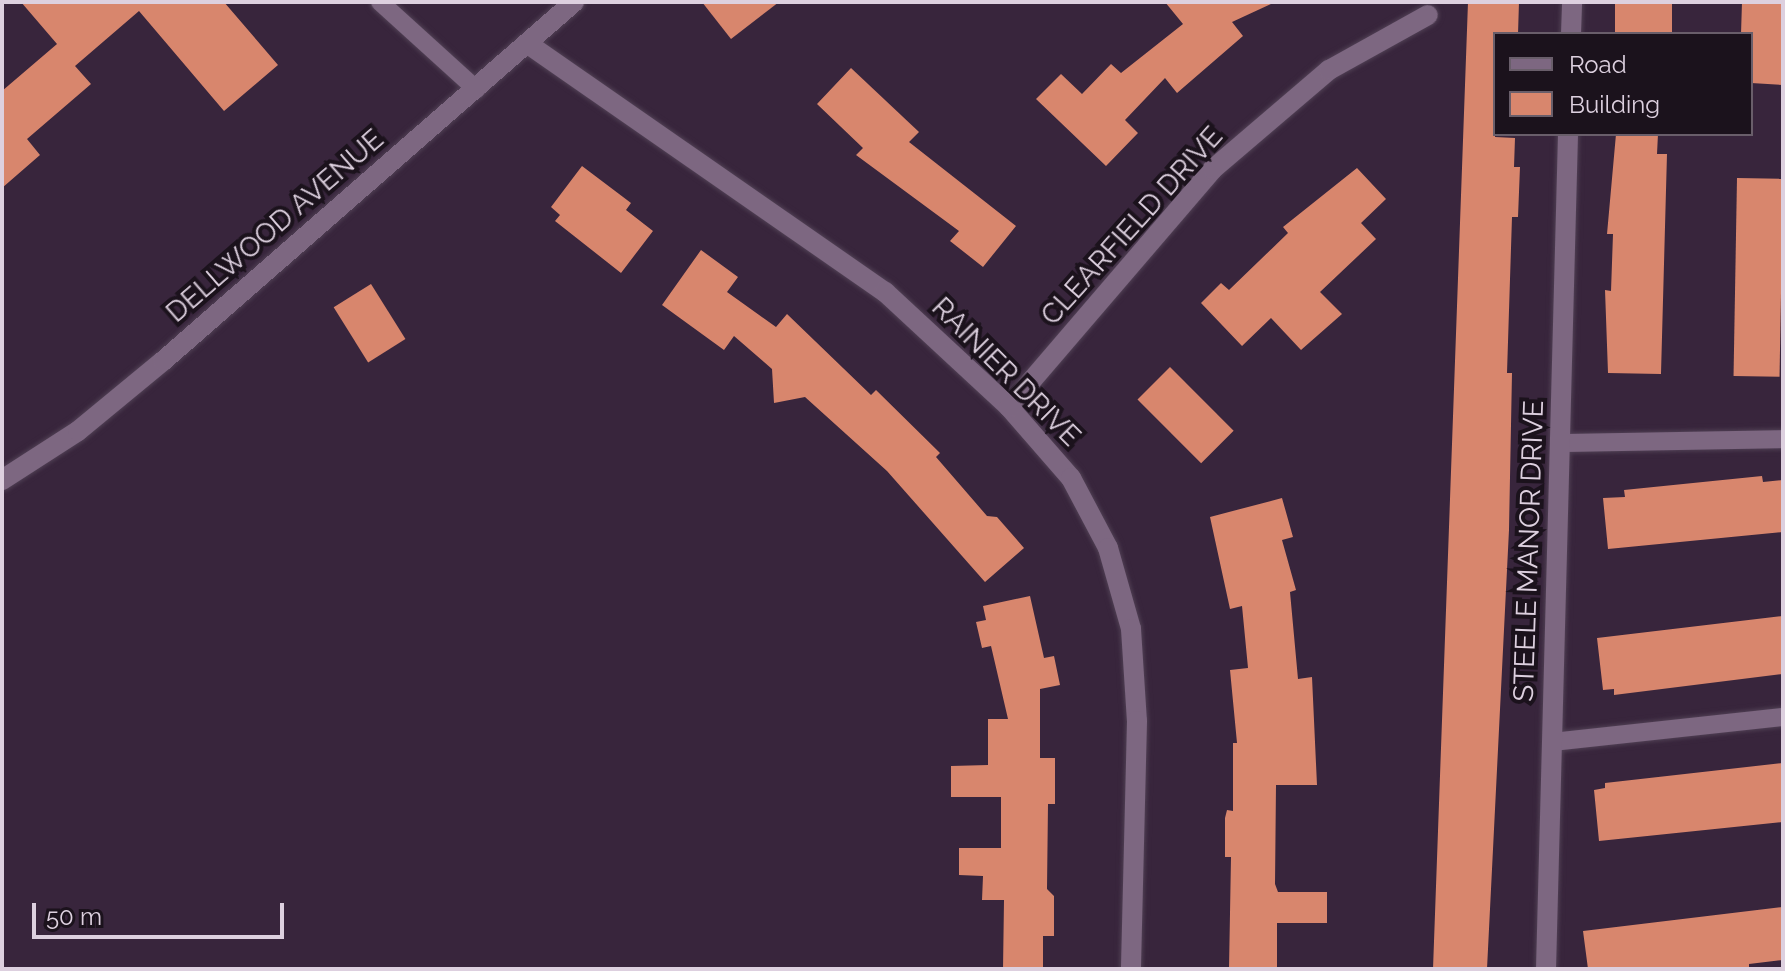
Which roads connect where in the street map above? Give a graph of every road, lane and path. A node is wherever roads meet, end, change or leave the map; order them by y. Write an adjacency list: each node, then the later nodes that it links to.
1 (380, 2): 7 (lane)
2 (574, 2): 6 (street, DELLWOOD AVENUE)
3 (1572, 2): 5 (street)
4 (1428, 15): 9 (street, CLEARFIELD DRIVE)
5 (1571, 32)
6 (528, 44): 7 (street, DELLWOOD AVENUE); 9 (street, RAINIER DRIVE)
7 (476, 89): 12 (street, DELLWOOD AVENUE)
8 (1568, 136): 11 (street, STEELE MANOR DRIVE)
9 (1009, 407): 15 (street, RAINIER DRIVE)
10 (1783, 439): 11 (lane)
11 (1560, 443): 14 (street, STEELE MANOR DRIVE)
12 (2, 480)
13 (1783, 717): 14 (lane)
14 (1552, 742): 16 (street, STEELE MANOR DRIVE)
15 (1131, 969)
16 (1546, 969)

